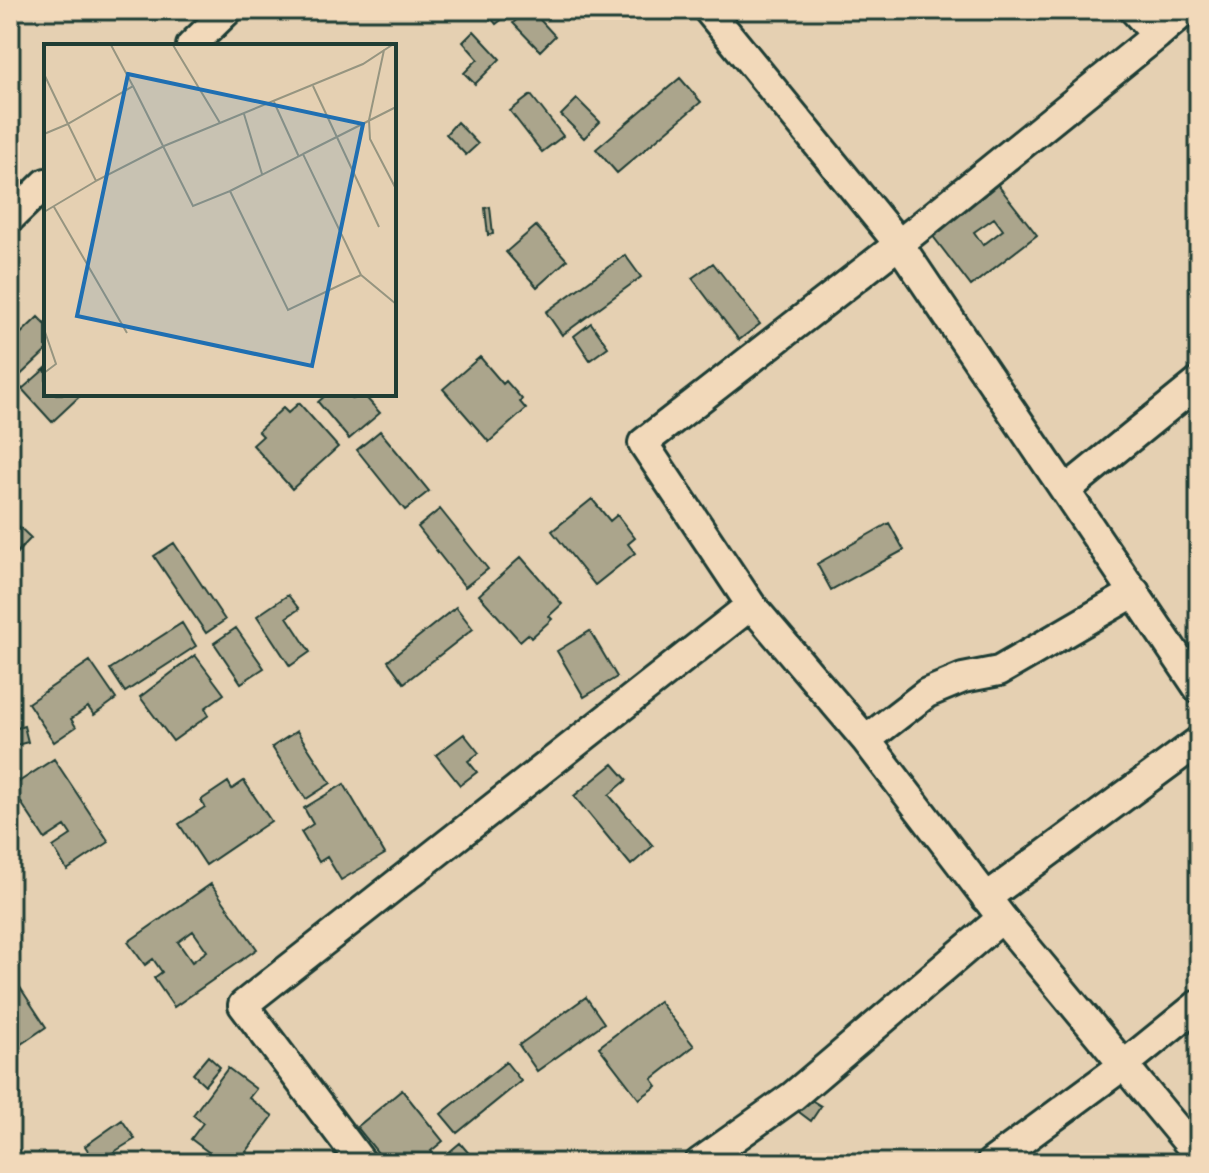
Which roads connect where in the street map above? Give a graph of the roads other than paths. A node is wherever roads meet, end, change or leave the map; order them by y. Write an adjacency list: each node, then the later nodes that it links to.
1 (228, 10): 6 (street)
2 (708, 10): 9 (street)
3 (1134, 10): 5 (street)
4 (1186, 10): 5 (street)
5 (1157, 35): 9 (street)
6 (193, 44)
7 (44, 185): 8 (street)
8 (10, 218)
9 (899, 244): 11 (street); 13 (street)
10 (1199, 382): 11 (street)
11 (1066, 490): 12 (street)
12 (1135, 592): 14 (street); 15 (street)
13 (751, 605): 15 (street); 21 (street)
14 (1199, 689)
15 (866, 740): 17 (street)
16 (1199, 741): 17 (street)
17 (994, 908): 19 (street); 22 (street)
18 (1199, 1004): 19 (street)
19 (1125, 1064): 20 (street); 23 (street)
20 (1199, 1156)
21 (362, 1163)
22 (699, 1163)
23 (991, 1163)

